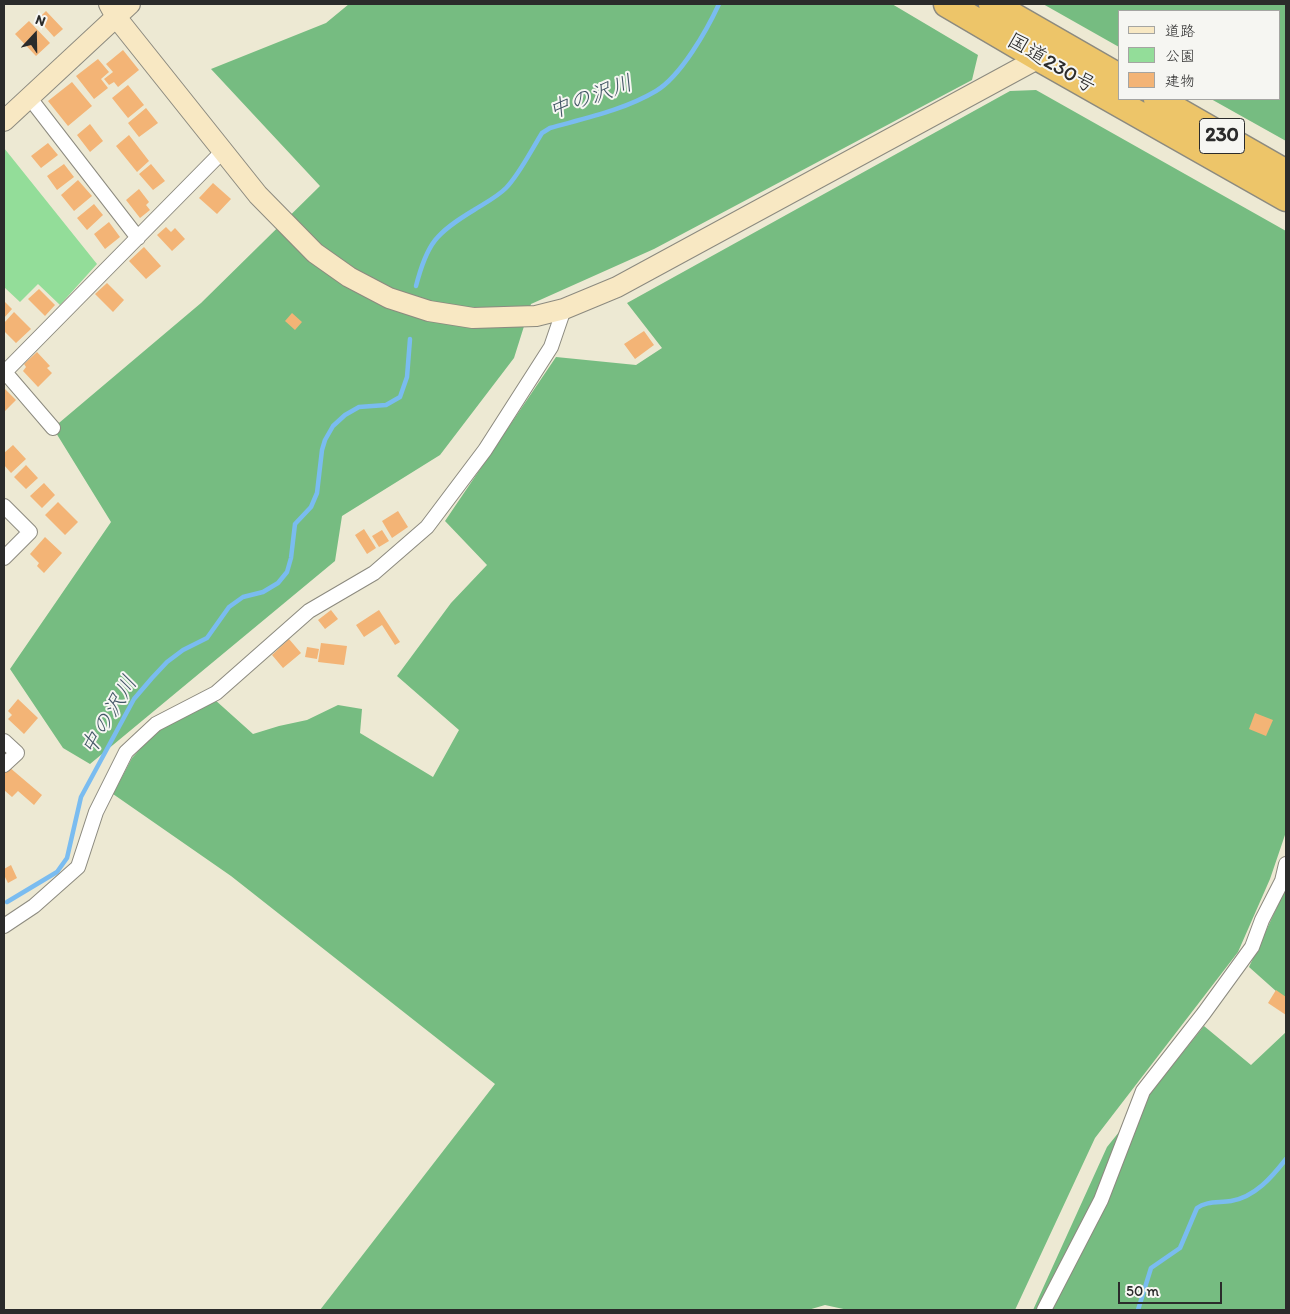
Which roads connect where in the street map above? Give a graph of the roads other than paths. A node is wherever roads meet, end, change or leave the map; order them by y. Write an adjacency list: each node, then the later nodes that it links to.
1 (948, 4): 4 (highway, 国道230号 / 230)
2 (992, 4): 4 (highway, 国道230号 / 230)
3 (118, 8): 8 (street); 12 (street)
4 (1015, 30): 5 (highway, 国道230号 / 230)
5 (1048, 50): 6 (highway, 国道230号 / 230); 7 (highway, 国道230号 / 230); 16 (street)
6 (1118, 77)
7 (1118, 94)
8 (29, 97): 11 (street); 15 (street)
9 (1128, 100): 14 (highway, 国道230号 / 230)
10 (1159, 100): 13 (highway, 230)
11 (4, 121)
12 (222, 152): 15 (street); 16 (street)
13 (1286, 172)
14 (1286, 198)
15 (138, 238): 17 (street)
16 (564, 309): 24 (street)
17 (4, 372): 18 (street)
18 (53, 428)
19 (4, 506): 20 (street)
20 (4, 558)
21 (4, 741): 22 (street)
22 (4, 765)
23 (1286, 864): 25 (street)
24 (4, 926)
25 (1044, 1310)

